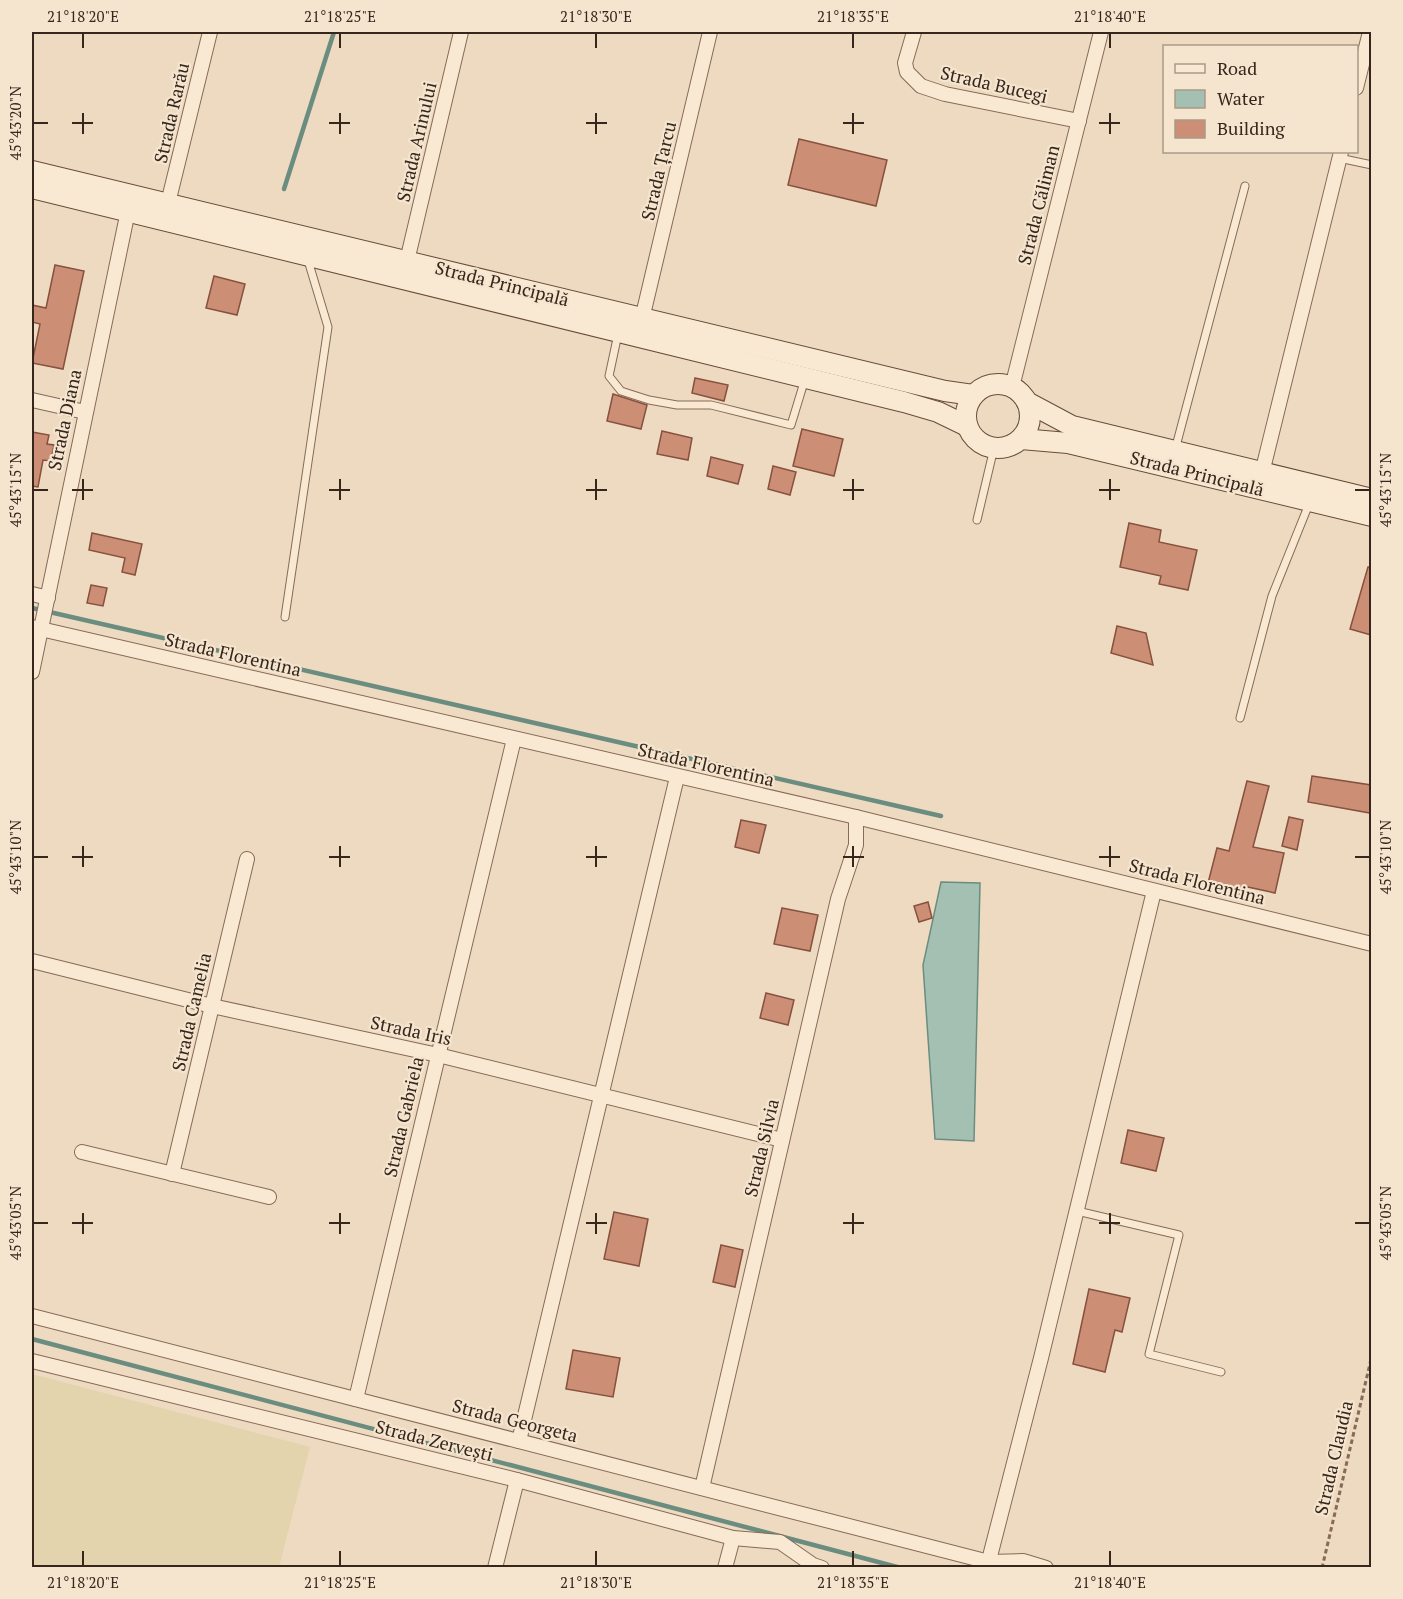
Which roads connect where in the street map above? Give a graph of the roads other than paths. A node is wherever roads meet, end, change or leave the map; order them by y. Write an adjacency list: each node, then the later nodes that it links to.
1 (210, 32): 14 (street, Strada Rarău)
2 (461, 32): 17 (street, Strada Arinului)
3 (710, 32): 18 (street, Strada Țarcu)
4 (914, 32): 8 (street, Strada Bucegi)
5 (1101, 32): 8 (street, Strada Căliman)
6 (1370, 32): 7 (street)
7 (1358, 80)
8 (1079, 122): 21 (street, Strada Căliman)
9 (1340, 155): 10 (lane); 30 (street)
10 (1371, 165)
11 (32, 171): 14 (main road, Strada Principală)
12 (1245, 186): 29 (lane)
13 (32, 188): 15 (main road, Strada Principală)
14 (168, 203): 17 (main road, Strada Principală)
15 (128, 211): 16 (main road, Strada Principală); 25 (street, Strada Diana)
16 (306, 254): 19 (main road, Strada Principală); 37 (lane)
17 (407, 261): 18 (main road, Strada Principală)
18 (642, 319): 22 (main road, Strada Principală)
19 (619, 331): 20 (main road, Strada Principală); 20 (lane)
20 (806, 379): 26 (main road, Strada Principală)
21 (1012, 387): 22 (main road); 24 (main road)
22 (973, 395): 26 (main road)
23 (32, 400): 25 (street)
24 (1027, 402): 27 (main road); 29 (main road, Strada Principală)
25 (85, 412): 36 (street, Strada Diana)
26 (967, 426): 28 (main road)
27 (1021, 439): 28 (main road); 32 (main road, Strada Principală)
28 (994, 448): 34 (lane)
29 (1175, 450): 30 (main road, Strada Principală)
30 (1262, 473): 31 (main road, Strada Principală)
31 (1371, 499)
32 (1310, 501): 33 (main road, Strada Principală); 40 (lane)
33 (1371, 516)
34 (977, 520)
35 (32, 594): 36 (street)
36 (47, 602): 38 (street, Strada Diana)
37 (285, 617)
38 (38, 626): 39 (street, Strada Diana); 41 (street, Strada Florentina)
39 (32, 672)
40 (1240, 718)
41 (514, 739): 42 (street, Strada Florentina); 49 (street, Strada Gabriela)
42 (676, 777): 43 (street, Strada Florentina); 50 (street)
43 (856, 817): 45 (street, Strada Florentina); 51 (street, Strada Silvia)
44 (247, 858): 48 (street, Strada Camelia)
45 (1154, 891): 46 (street, Strada Florentina); 55 (street)
46 (1371, 944)
47 (32, 961): 48 (street, Strada Iris)
48 (212, 1006): 49 (street, Strada Iris); 53 (street, Strada Camelia)
49 (438, 1055): 50 (street, Strada Iris); 59 (street, Strada Gabriela)
50 (601, 1095): 51 (street, Strada Iris); 60 (street)
51 (782, 1140): 62 (street, Strada Silvia)
52 (82, 1152): 53 (street)
53 (172, 1174): 54 (street)
54 (269, 1197)
55 (1077, 1211): 58 (lane); 64 (street)
56 (32, 1316): 59 (street, Strada Georgeta)
57 (32, 1361): 61 (street, Strada Zervești)
58 (1221, 1372)
59 (357, 1399): 60 (street, Strada Georgeta)
60 (519, 1441): 62 (street, Strada Georgeta)
61 (517, 1480): 63 (street, Strada Zervești); 65 (street)
62 (702, 1488): 64 (street, Strada Georgeta)
63 (733, 1538): 66 (street); 67 (street, Strada Zervești)
64 (988, 1565): 68 (street, Strada Georgeta)
65 (495, 1568)
66 (725, 1568)
67 (822, 1568)
68 (1046, 1568)

